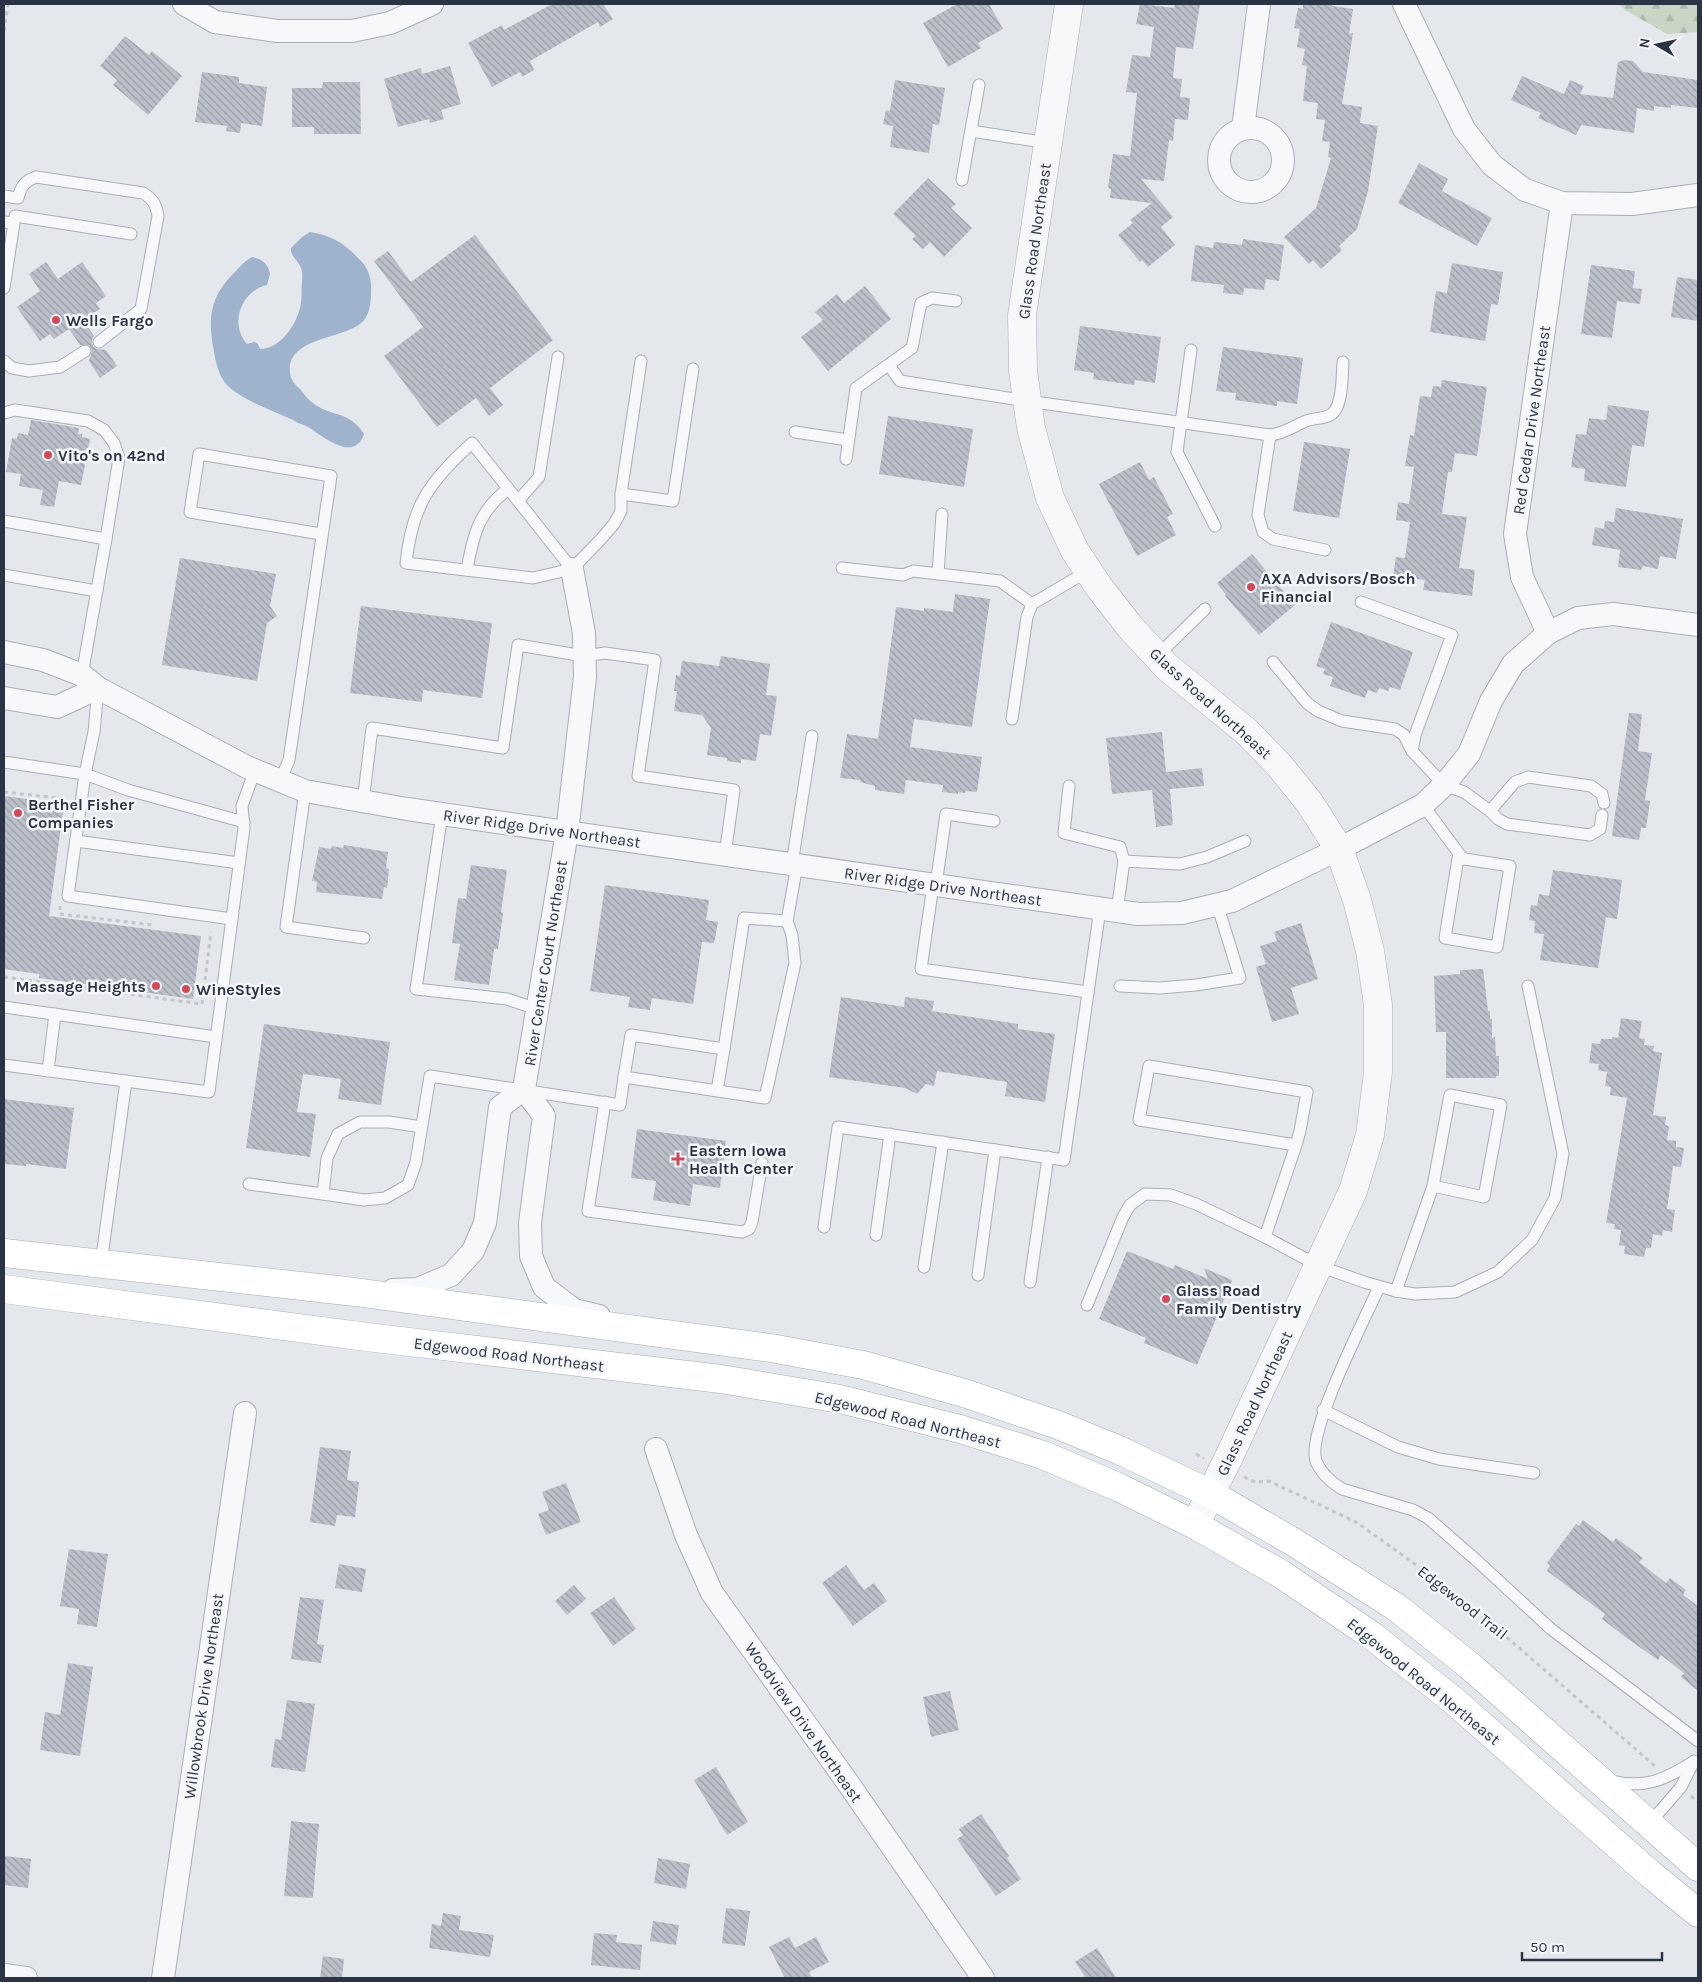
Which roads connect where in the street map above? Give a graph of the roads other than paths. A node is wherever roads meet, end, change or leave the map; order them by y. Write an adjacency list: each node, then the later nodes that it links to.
1 (184, 4): 2 (street)
2 (432, 4)
3 (1070, 4): 9 (street, Glass Road Northeast)
4 (1259, 4): 7 (street)
5 (1404, 4): 14 (street)
6 (980, 85): 8 (lane)
7 (1243, 128)
8 (971, 131): 9 (lane); 10 (lane)
9 (1048, 143): 28 (street, Glass Road Northeast)
10 (962, 180)
11 (1698, 195): 14 (street)
12 (4, 196): 13 (lane)
13 (18, 198): 15 (lane); 19 (lane)
14 (1562, 203): 55 (street, Red Cedar Drive Northeast)
15 (11, 221): 16 (lane); 17 (lane)
16 (131, 234)
17 (4, 288)
18 (956, 301): 26 (lane)
19 (98, 342)
20 (1191, 350): 30 (lane)
21 (85, 352): 23 (lane)
22 (558, 356): 37 (lane)
23 (4, 361)
24 (641, 361): 36 (lane)
25 (1343, 362): 32 (lane)
26 (889, 365): 28 (lane); 33 (lane)
27 (693, 369): 36 (lane)
28 (1027, 401): 30 (lane); 47 (street, Glass Road Northeast)
29 (4, 413): 42 (lane)
30 (1181, 423): 32 (lane); 40 (lane)
31 (795, 432): 33 (lane)
32 (1270, 435): 43 (lane)
33 (848, 440): 34 (lane)
34 (846, 459)
35 (508, 489): 37 (lane); 46 (lane); 46 (lane)
36 (621, 494): 45 (lane)
37 (518, 501): 45 (lane)
38 (942, 514): 48 (lane)
39 (4, 521): 42 (lane)
40 (1215, 526)
41 (321, 534): 41 (lane); 68 (lane)
42 (106, 538): 50 (lane)
43 (1325, 550)
44 (842, 568): 48 (lane)
45 (572, 569): 46 (lane); 57 (street, River Center Court Northeast)
46 (467, 570)
47 (1088, 571): 52 (lane); 58 (street, Glass Road Northeast)
48 (938, 574): 52 (lane)
49 (4, 575): 50 (lane)
50 (97, 591): 60 (lane)
51 (1361, 602): 64 (lane)
52 (1032, 604): 62 (lane)
53 (1205, 609): 58 (lane)
54 (1698, 625): 55 (street, River Ridge Drive Northeast)
55 (1548, 633): 69 (street, River Ridge Drive Northeast)
56 (4, 652): 60 (street, River Ridge Drive Northeast)
57 (584, 656): 72 (lane); 80 (street, River Center Court Northeast); 84 (lane)
58 (1157, 656): 83 (street, Glass Road Northeast)
59 (1273, 662): 64 (lane)
60 (90, 681): 61 (street); 66 (street, River Ridge Drive Northeast); 67 (lane)
61 (4, 698)
62 (1012, 720)
63 (812, 736): 88 (lane)
64 (1412, 751): 69 (lane)
65 (4, 762): 67 (lane)
66 (255, 770): 68 (street, River Ridge Drive Northeast); 79 (lane)
67 (85, 774): 79 (lane); 82 (lane)
68 (280, 781): 71 (street, River Ridge Drive Northeast)
69 (1444, 785): 74 (street, River Ridge Drive Northeast); 75 (lane)
70 (1069, 786): 86 (lane)
71 (305, 791): 72 (street, River Ridge Drive Northeast); 94 (lane)
72 (363, 802): 76 (street, River Ridge Drive Northeast)
73 (1604, 803): 75 (lane)
74 (1423, 805): 83 (street, River Ridge Drive Northeast); 85 (lane)
75 (1490, 811): 77 (lane)
76 (442, 814): 80 (street, River Ridge Drive Northeast); 99 (lane)
77 (1602, 816)
78 (994, 821): 89 (lane)
79 (244, 822): 87 (lane)
80 (567, 832): 84 (street, River Ridge Drive Northeast); 99 (street, River Center Court Northeast)
81 (1245, 841): 86 (lane)
82 (76, 842): 87 (lane); 92 (lane)
83 (1339, 849): 90 (street, River Ridge Drive Northeast); 125 (street, Glass Road Northeast)
84 (725, 855): 88 (street, River Ridge Drive Northeast)
85 (1463, 859): 85 (lane)
86 (1124, 861): 91 (lane)
87 (239, 863): 92 (lane)
88 (794, 865): 89 (street, River Ridge Drive Northeast); 93 (lane)
89 (935, 885): 91 (street, River Ridge Drive Northeast); 97 (lane)
90 (1217, 904): 91 (street, River Ridge Drive Northeast); 95 (lane)
91 (1109, 910): 97 (lane)
92 (232, 919): 101 (lane)
93 (787, 921): 102 (lane); 108 (lane)
94 (364, 938)
95 (1120, 986)
96 (1528, 986): 131 (lane)
97 (1088, 992): 115 (lane)
98 (4, 1007): 100 (lane)
99 (537, 1009): 107 (street, River Center Court Northeast)
100 (55, 1014): 101 (lane); 104 (lane)
101 (216, 1037): 106 (lane)
102 (724, 1049): 105 (lane); 108 (lane)
103 (4, 1065): 104 (lane)
104 (48, 1071): 106 (lane)
105 (624, 1077): 108 (lane); 109 (lane)
106 (126, 1081): 124 (lane)
107 (524, 1089): 109 (lane); 110 (lane); 132 (street, River Center Court Northeast); 134 (street, River Center Court Northeast)
108 (717, 1091)
109 (605, 1102): 116 (lane)
110 (422, 1127): 119 (lane); 119 (lane)
111 (890, 1134): 112 (lane); 120 (lane); 121 (lane)
112 (943, 1142): 114 (lane); 126 (lane)
113 (1296, 1145): 113 (lane); 122 (lane)
114 (995, 1150): 115 (lane); 127 (lane)
115 (1048, 1157): 128 (lane)
116 (762, 1163)
117 (249, 1184): 119 (lane)
118 (1433, 1186): 118 (lane); 131 (lane)
119 (323, 1194)
120 (824, 1227)
121 (876, 1235)
122 (1265, 1237): 125 (lane); 133 (lane)
123 (4, 1253): 124 (main road)
124 (101, 1264): 132 (main road)
125 (1319, 1266): 129 (lane); 139 (street, Glass Road Northeast)
126 (924, 1267)
127 (978, 1275)
128 (1030, 1282)
129 (1379, 1287): 131 (lane); 135 (lane)
130 (4, 1289): 140 (main road, Edgewood Road Northeast)
131 (1396, 1291)
132 (355, 1292): 134 (main road)
133 (1086, 1305)
134 (650, 1331): 139 (main road)
135 (1323, 1410): 138 (lane); 141 (lane)
136 (245, 1414): 150 (street, Willowbrook Drive Northeast)
137 (656, 1449): 151 (street, Woodview Drive Northeast)
138 (1534, 1473)
139 (1211, 1494): 140 (street, Glass Road Northeast); 143 (main road)
140 (1195, 1525): 144 (main road, Edgewood Road Northeast)
141 (1698, 1742)
142 (1696, 1759): 143 (lane); 145 (lane)
143 (1597, 1778): 145 (main road)
144 (1563, 1796): 145 (main road); 147 (main road, Edgewood Road Northeast)
145 (1649, 1824): 146 (main road)
146 (1698, 1867)
147 (1698, 1913)
148 (4, 1975): 149 (street)
149 (26, 1978)
150 (163, 1978)
151 (983, 1978)

